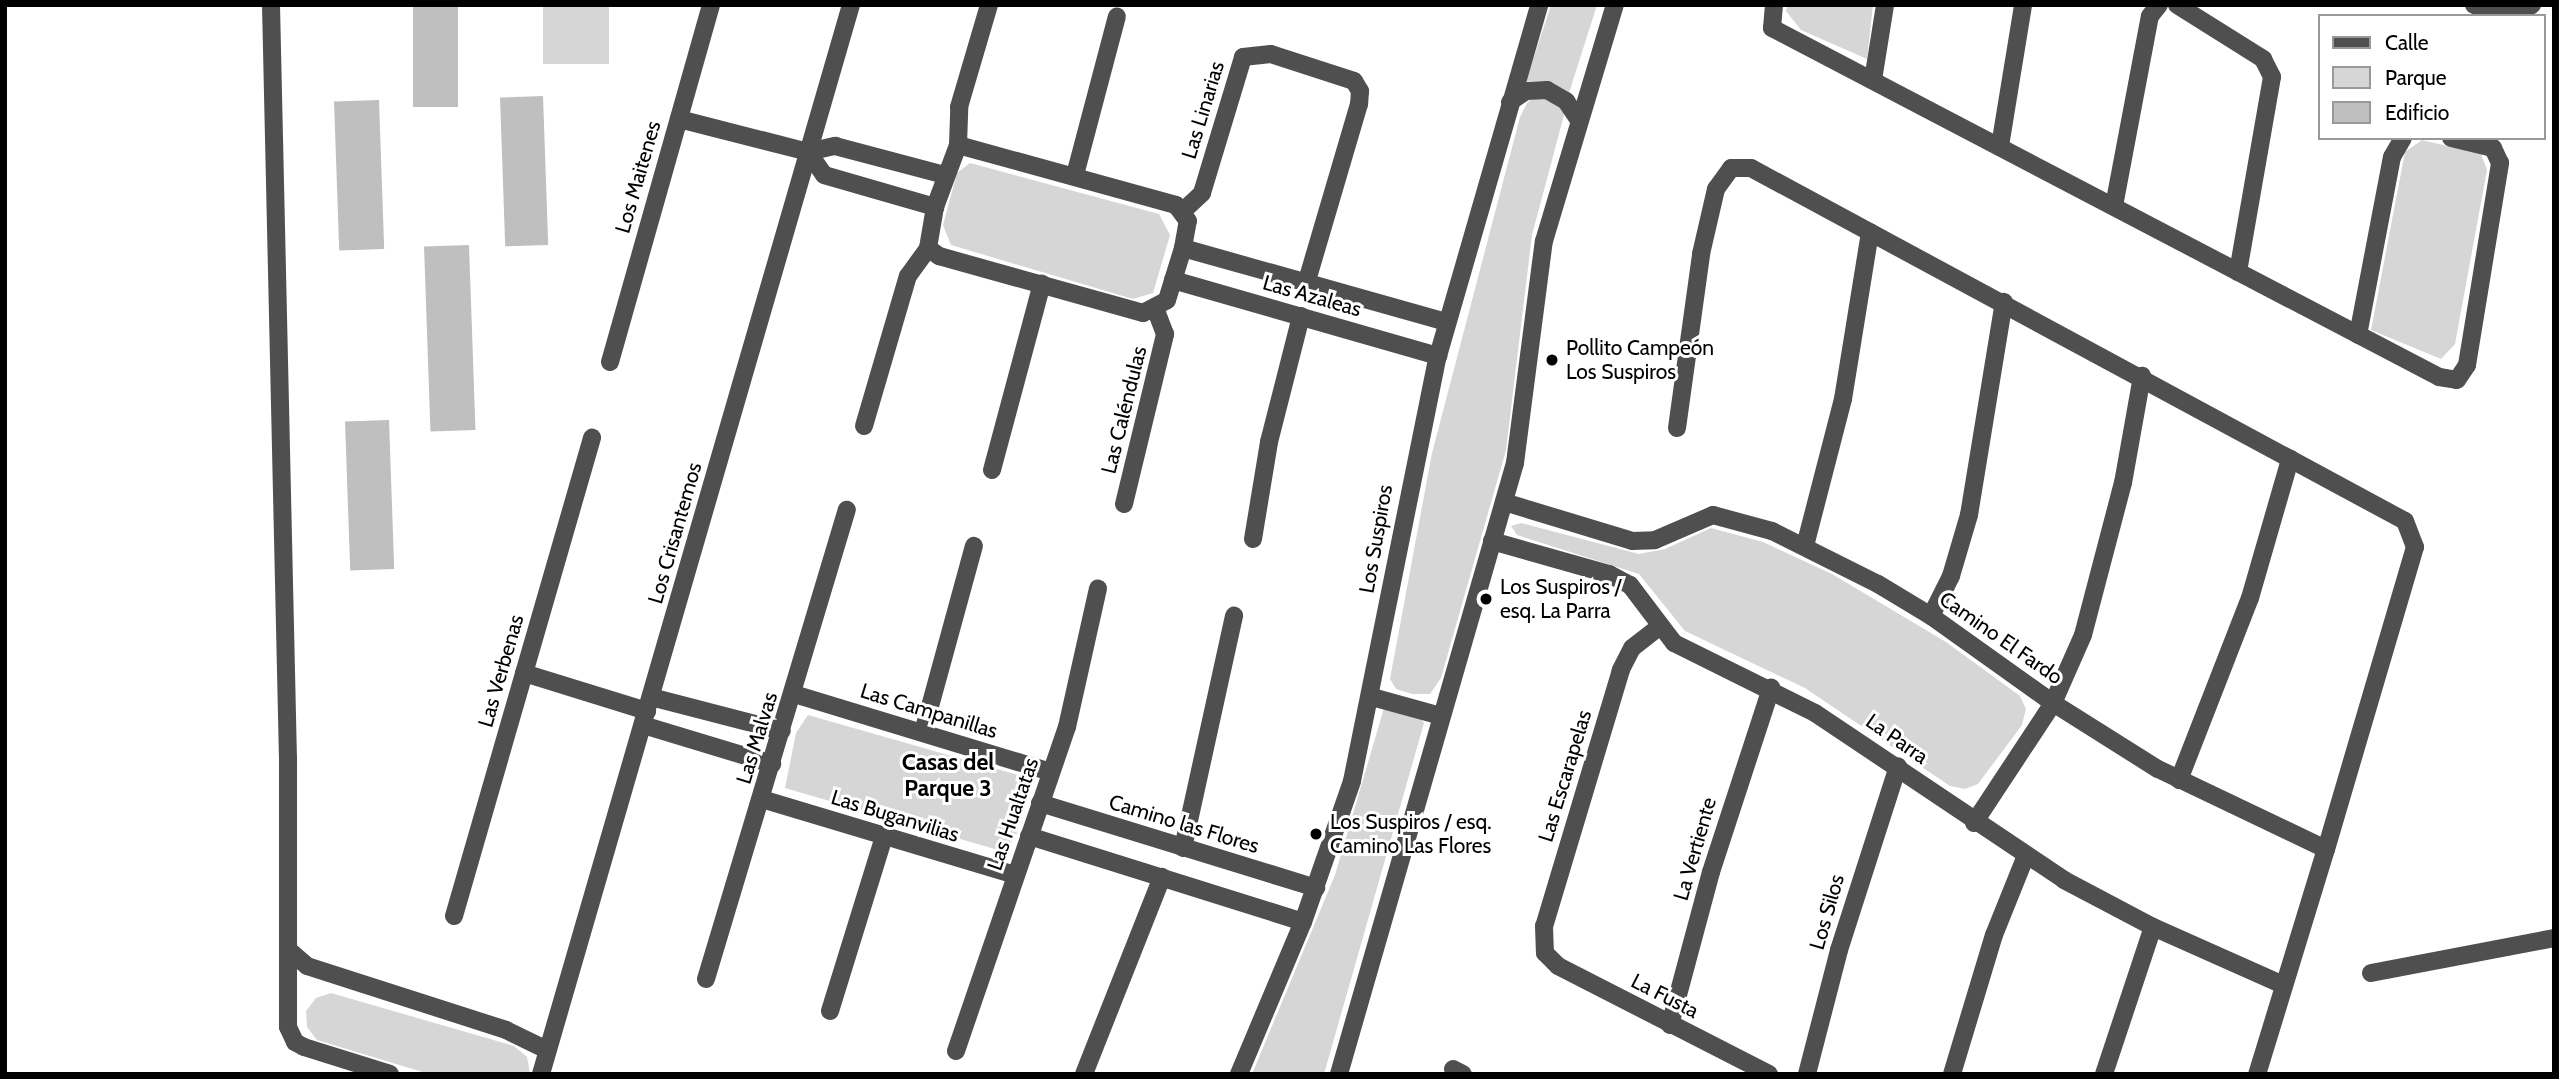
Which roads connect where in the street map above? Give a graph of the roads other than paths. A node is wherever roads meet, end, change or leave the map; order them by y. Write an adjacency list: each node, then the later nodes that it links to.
1 (271, 5): 90 (street)
2 (711, 5): 19 (street, Los Maitenes)
3 (851, 5): 25 (street, Los Crisantemos)
4 (989, 5): 23 (street)
5 (1539, 5): 18 (street, Los Suspiros)
6 (1615, 5): 20 (street)
7 (1774, 5): 17 (street)
8 (1885, 5): 17 (street)
9 (2023, 5): 24 (street)
10 (2159, 5): 28 (street)
11 (2177, 5): 34 (street)
12 (2474, 5): 14 (street)
13 (2532, 5): 15 (street)
14 (2504, 14)
15 (2515, 14)
16 (1117, 16): 27 (street)
17 (1873, 80): 24 (street)
18 (1510, 102): 20 (street); 41 (street, Los Suspiros)
19 (679, 118): 25 (street); 44 (street, Los Maitenes)
20 (1578, 119): 51 (street)
21 (2402, 140): 42 (street)
22 (2459, 140): 42 (street)
23 (958, 145): 26 (street); 27 (street)
24 (2000, 146): 28 (street)
25 (808, 152): 26 (street); 29 (street); 67 (street, Los Crisantemos)
26 (945, 175): 29 (street)
27 (1074, 175): 30 (street)
28 (2113, 206): 34 (street)
29 (935, 207): 32 (street)
30 (1183, 211): 33 (street); 36 (street, Las Linarias)
31 (1870, 232): 38 (street); 47 (street); 57 (street)
32 (928, 248): 37 (street); 46 (street)
33 (1183, 248): 35 (street); 36 (street, Las Azaleas)
34 (2238, 272): 42 (street)
35 (1173, 280): 39 (street); 40 (street, Las Azaleas)
36 (1307, 281): 41 (street, Las Azaleas)
37 (1042, 284): 39 (street); 50 (street)
38 (2004, 302): 45 (street); 60 (street)
39 (1156, 310): 52 (street, Las Caléndulas)
40 (1301, 316): 43 (street, Las Azaleas); 54 (street)
41 (1447, 322): 43 (street, Los Suspiros)
42 (2358, 335)
43 (1438, 356): 65 (street, Los Suspiros)
44 (610, 362)
45 (2142, 376): 49 (street); 66 (street)
46 (864, 426)
47 (1677, 428)
48 (592, 438): 62 (street, Las Verbenas)
49 (2290, 459): 74 (street); 81 (street)
50 (992, 470)
51 (1504, 502): 55 (street); 57 (street, Camino El Fardo)
52 (1124, 504)
53 (847, 510): 64 (street, Las Malvas)
54 (1253, 539)
55 (1492, 541): 61 (street, La Parra); 68 (street)
56 (974, 546): 70 (street)
57 (1805, 546): 60 (street, Camino El Fardo)
58 (1098, 588): 73 (street, Las Hualtatas)
59 (1234, 616): 80 (street)
60 (1931, 616): 66 (street, Camino El Fardo)
61 (1659, 627): 63 (street, La Parra); 91 (street, Las Escarapelas)
62 (524, 673): 67 (street); 86 (street, Las Verbenas)
63 (1771, 688): 72 (street, La Parra); 96 (street, La Vertiente)
64 (794, 694): 69 (street, Las Malvas); 70 (street, Las Campanillas)
65 (1372, 697): 68 (street); 85 (street, Los Suspiros)
66 (2053, 703): 74 (street, Camino El Fardo); 77 (street)
67 (647, 711): 69 (street); 71 (street); 97 (street, Los Crisantemos)
68 (1441, 716): 103 (street)
69 (782, 732): 71 (street, Las Malvas)
70 (923, 732): 73 (street, Las Campanillas)
71 (772, 764): 75 (street, Las Malvas)
72 (1898, 766): 77 (street, La Parra); 105 (street, Los Silos)
73 (1050, 772): 76 (street, Las Hualtatas)
74 (2179, 780): 81 (street, Camino El Fardo)
75 (762, 799): 79 (street, Las Buganvilias); 93 (street, Las Malvas)
76 (1040, 803): 78 (street, Las Hualtatas); 80 (street, Camino las Flores)
77 (1974, 824): 82 (street, La Parra)
78 (1029, 836): 83 (street, Las Hualtatas); 84 (street)
79 (884, 837): 83 (street, Las Buganvilias); 95 (street)
80 (1183, 848): 85 (street, Camino las Flores)
81 (2326, 849): 94 (street)
82 (2025, 858): 88 (street, La Parra); 106 (street)
83 (1016, 874): 98 (street, Las Hualtatas)
84 (1162, 877): 87 (street); 101 (street)
85 (1316, 888): 87 (street, Los Suspiros)
86 (454, 916)
87 (1303, 922): 102 (street, Los Suspiros)
88 (2153, 927): 94 (street, La Parra); 107 (street)
89 (2554, 939): 92 (street)
90 (291, 952): 97 (street); 99 (street)
91 (1545, 953): 96 (street, La Fusta)
92 (2371, 973)
93 (706, 979)
94 (2283, 985): 108 (street)
95 (830, 1012)
96 (1670, 1025): 104 (street, La Fusta)
97 (547, 1050): 100 (street, Los Crisantemos)
98 (956, 1051)
99 (390, 1074)
100 (541, 1074)
101 (1084, 1074)
102 (1239, 1074)
103 (1339, 1074)
104 (1769, 1074)
105 (1807, 1074)
106 (1952, 1074)
107 (2104, 1074)
108 (2257, 1074)

